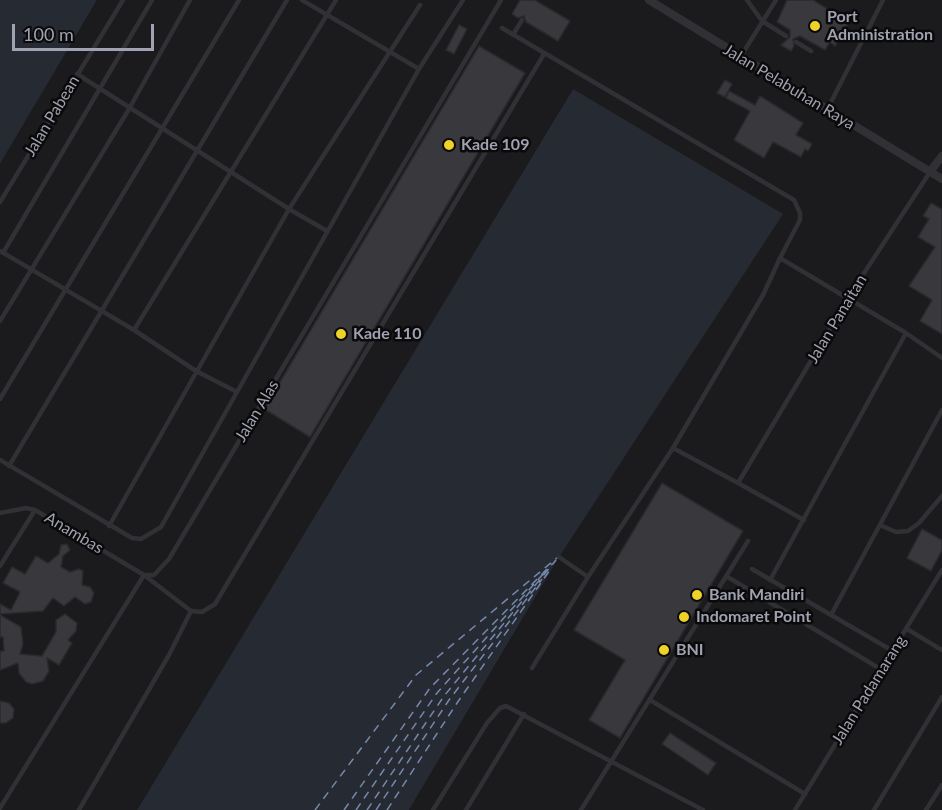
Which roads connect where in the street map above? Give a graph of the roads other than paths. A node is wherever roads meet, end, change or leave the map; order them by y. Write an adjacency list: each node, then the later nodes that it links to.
1 (123, 0): 27 (lane, Jalan Pabean)
2 (152, 0): 28 (lane)
3 (190, 0): 29 (lane)
4 (239, 0): 31 (lane)
5 (287, 0): 32 (lane)
6 (302, 0): 15 (lane)
7 (336, 0): 15 (lane)
8 (463, 0): 26 (lane)
9 (501, 0): 69 (lane, Jalan Alas)
10 (649, 0): 25 (street, Jalan Pelabuhan Raya)
11 (747, 0): 17 (lane)
12 (776, 0): 17 (lane)
13 (883, 0): 30 (lane)
14 (420, 5): 22 (lane)
15 (327, 15): 22 (lane); 34 (lane)
16 (522, 20): 19 (lane)
17 (762, 21): 20 (lane); 25 (lane)
18 (502, 28): 19 (lane)
19 (513, 35): 24 (lane)
20 (786, 36)
21 (796, 42): 23 (lane)
22 (391, 51): 26 (lane); 38 (lane)
23 (811, 51)
24 (544, 54): 41 (lane); 73 (lane)
25 (740, 57): 30 (street, Jalan Pelabuhan Raya)
26 (419, 69): 39 (lane)
27 (77, 74): 28 (lane); 37 (lane, Jalan Pabean)
28 (99, 90): 29 (lane); 40 (lane)
29 (129, 109): 31 (lane); 42 (lane)
30 (827, 110): 35 (street, Jalan Pelabuhan Raya)
31 (162, 130): 32 (lane); 43 (lane)
32 (198, 151): 34 (lane); 45 (lane)
33 (942, 156): 35 (street)
34 (231, 170): 38 (lane); 47 (lane)
35 (930, 172): 36 (street, Jalan Pelabuhan Raya); 44 (lane, Jalan Panaitan)
36 (942, 179)
37 (0, 202)
38 (289, 209): 39 (lane); 50 (lane)
39 (327, 231): 51 (lane)
40 (1, 252): 42 (lane)
41 (780, 258): 44 (lane); 54 (lane)
42 (30, 268): 43 (lane); 46 (lane)
43 (64, 290): 45 (lane); 52 (lane)
44 (848, 300): 48 (lane); 57 (lane, Jalan Panaitan)
45 (100, 310): 47 (lane); 56 (lane)
46 (0, 321)
47 (134, 330): 50 (lane)
48 (906, 333): 49 (lane); 61 (lane)
49 (942, 358)
50 (196, 371): 51 (lane); 63 (lane)
51 (237, 392): 63 (lane)
52 (0, 399)
53 (942, 410): 62 (lane)
54 (673, 448): 57 (lane); 71 (lane)
55 (0, 460): 56 (lane)
56 (9, 466): 63 (lane)
57 (738, 483): 61 (lane)
58 (942, 496): 62 (lane)
59 (34, 510): 60 (lane, Anambas); 66 (lane); 69 (lane, Anambas)
60 (0, 513)
61 (804, 520): 72 (lane)
62 (880, 525): 74 (lane)
63 (109, 526)
64 (748, 541): 70 (lane)
65 (559, 557): 71 (lane)
66 (0, 566)
67 (752, 569): 72 (lane)
68 (942, 570): 75 (lane, Jalan Padamarang)
69 (144, 575): 73 (lane, Anambas); 86 (lane, Jalan Alas)
70 (726, 576): 79 (lane); 81 (lane)
71 (588, 577): 78 (lane)
72 (770, 580): 74 (lane)
73 (191, 611): 87 (lane)
74 (831, 615): 77 (lane)
75 (907, 629): 76 (lane); 77 (lane, Jalan Padamarang)
76 (942, 650)
77 (893, 651): 79 (lane, Jalan Padamarang)
78 (532, 668)
79 (882, 670): 85 (lane, Jalan Padamarang)
80 (942, 697): 93 (lane)
81 (650, 699): 83 (lane); 85 (lane)
82 (524, 714): 83 (lane); 88 (lane); 89 (lane)
83 (611, 760): 90 (lane); 91 (lane)
84 (942, 784): 94 (lane)
85 (805, 794): 92 (lane, Jalan Padamarang)
86 (0, 808)
87 (79, 810)
88 (433, 810)
89 (466, 810)
90 (581, 810)
91 (703, 810)
92 (795, 810)
93 (874, 810)
94 (926, 810)

